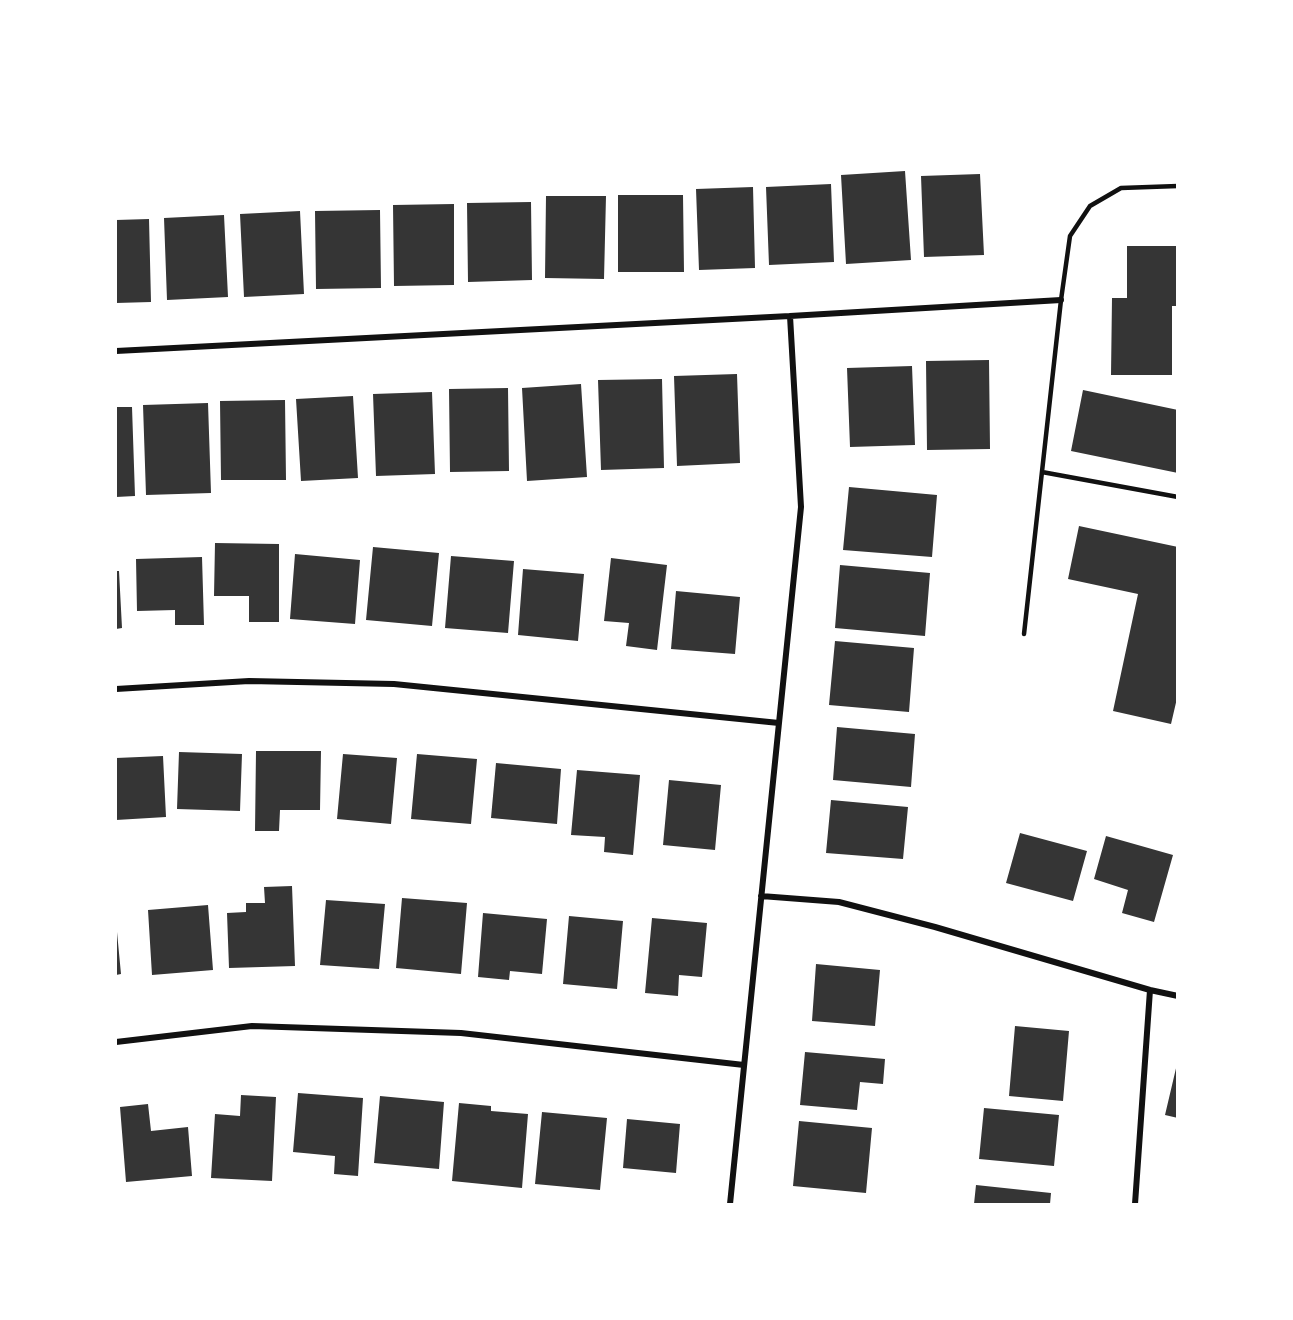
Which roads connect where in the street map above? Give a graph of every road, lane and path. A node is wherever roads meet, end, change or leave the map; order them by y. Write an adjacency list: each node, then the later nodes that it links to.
1 (1178, 186): 2 (lane)
2 (1062, 300): 3 (street); 5 (lane)
3 (790, 316): 4 (street); 9 (street)
4 (116, 351)
5 (1042, 472): 6 (lane); 7 (lane)
6 (1178, 497)
7 (1024, 634)
8 (116, 689): 9 (street)
9 (779, 723): 10 (street)
10 (761, 896): 11 (street); 14 (street)
11 (1150, 990): 12 (street); 16 (street)
12 (1178, 996)
13 (116, 1042): 14 (street)
14 (744, 1065): 15 (street)
15 (730, 1204)
16 (1135, 1204)

